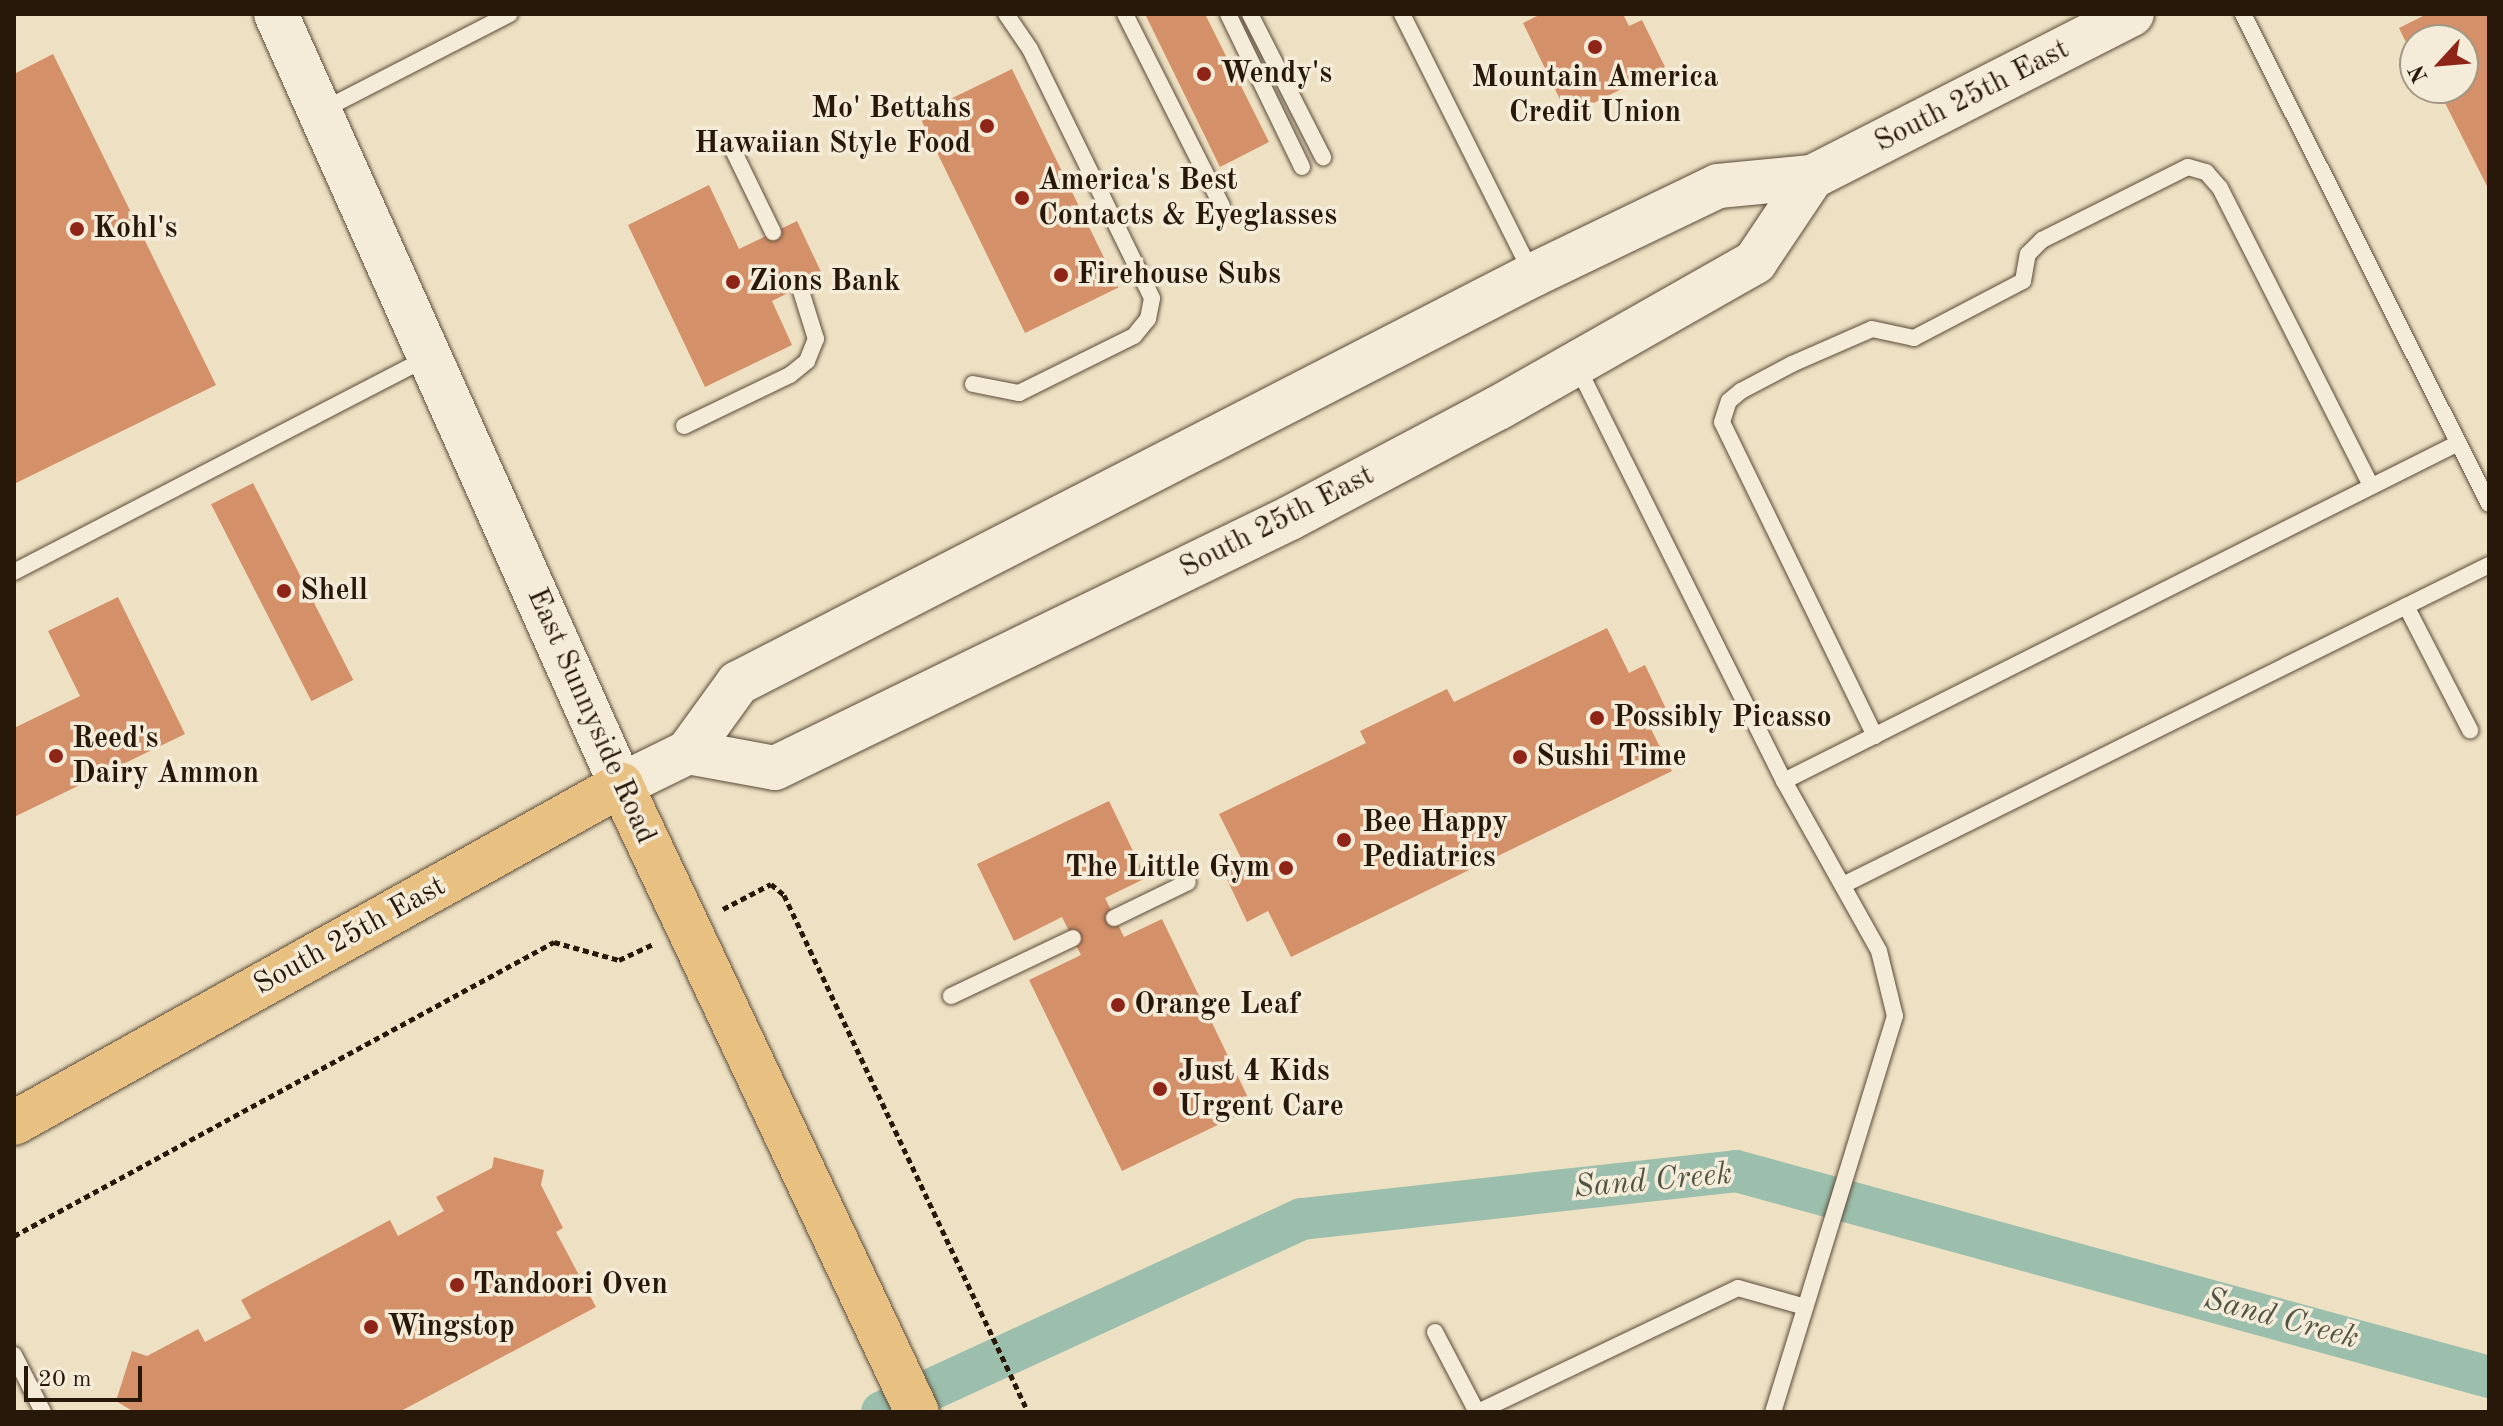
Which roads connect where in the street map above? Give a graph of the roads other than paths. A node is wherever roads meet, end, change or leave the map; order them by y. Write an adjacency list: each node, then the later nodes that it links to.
1 (276, 14): 10 (main road, East Sunnyside Road)
2 (510, 14): 10 (lane)
3 (1006, 14): 21 (lane)
4 (1125, 14): 15 (lane)
5 (1228, 14): 13 (lane)
6 (1250, 14): 12 (lane)
7 (1402, 14): 17 (lane)
8 (2132, 14): 14 (main road, South 25th East)
9 (2243, 14): 23 (lane)
10 (319, 111): 19 (main road, East Sunnyside Road)
11 (731, 146): 16 (lane)
12 (1323, 157)
13 (1302, 167)
14 (1812, 177): 17 (main road, South 25th East); 20 (main road, South 25th East)
15 (1222, 206)
16 (773, 232)
17 (1533, 275): 31 (main road, South 25th East)
18 (800, 288): 22 (lane)
19 (429, 357): 27 (lane); 33 (main road, East Sunnyside Road)
20 (1576, 365): 31 (main road, South 25th East); 32 (lane)
21 (973, 384)
22 (684, 426)
23 (2458, 443): 24 (lane); 25 (lane)
24 (2371, 486): 30 (lane); 30 (lane)
25 (2489, 504)
26 (2489, 565): 28 (lane)
27 (14, 572)
28 (2406, 606): 29 (lane); 35 (lane)
29 (2470, 730)
30 (1875, 736): 32 (lane)
31 (688, 752): 33 (main road, South 25th East)
32 (1784, 781): 35 (lane)
33 (621, 785): 39 (main road, South 25th East); 44 (main road, East Sunnyside Road)
34 (1188, 882): 36 (lane)
35 (1843, 885): 40 (lane)
36 (1114, 918)
37 (1073, 938): 38 (lane)
38 (951, 996)
39 (14, 1123)
40 (1805, 1307): 45 (lane); 46 (lane)
41 (1435, 1332): 45 (lane)
42 (14, 1355): 43 (lane)
43 (43, 1412)
44 (917, 1412)
45 (1477, 1412)
46 (1773, 1412)

